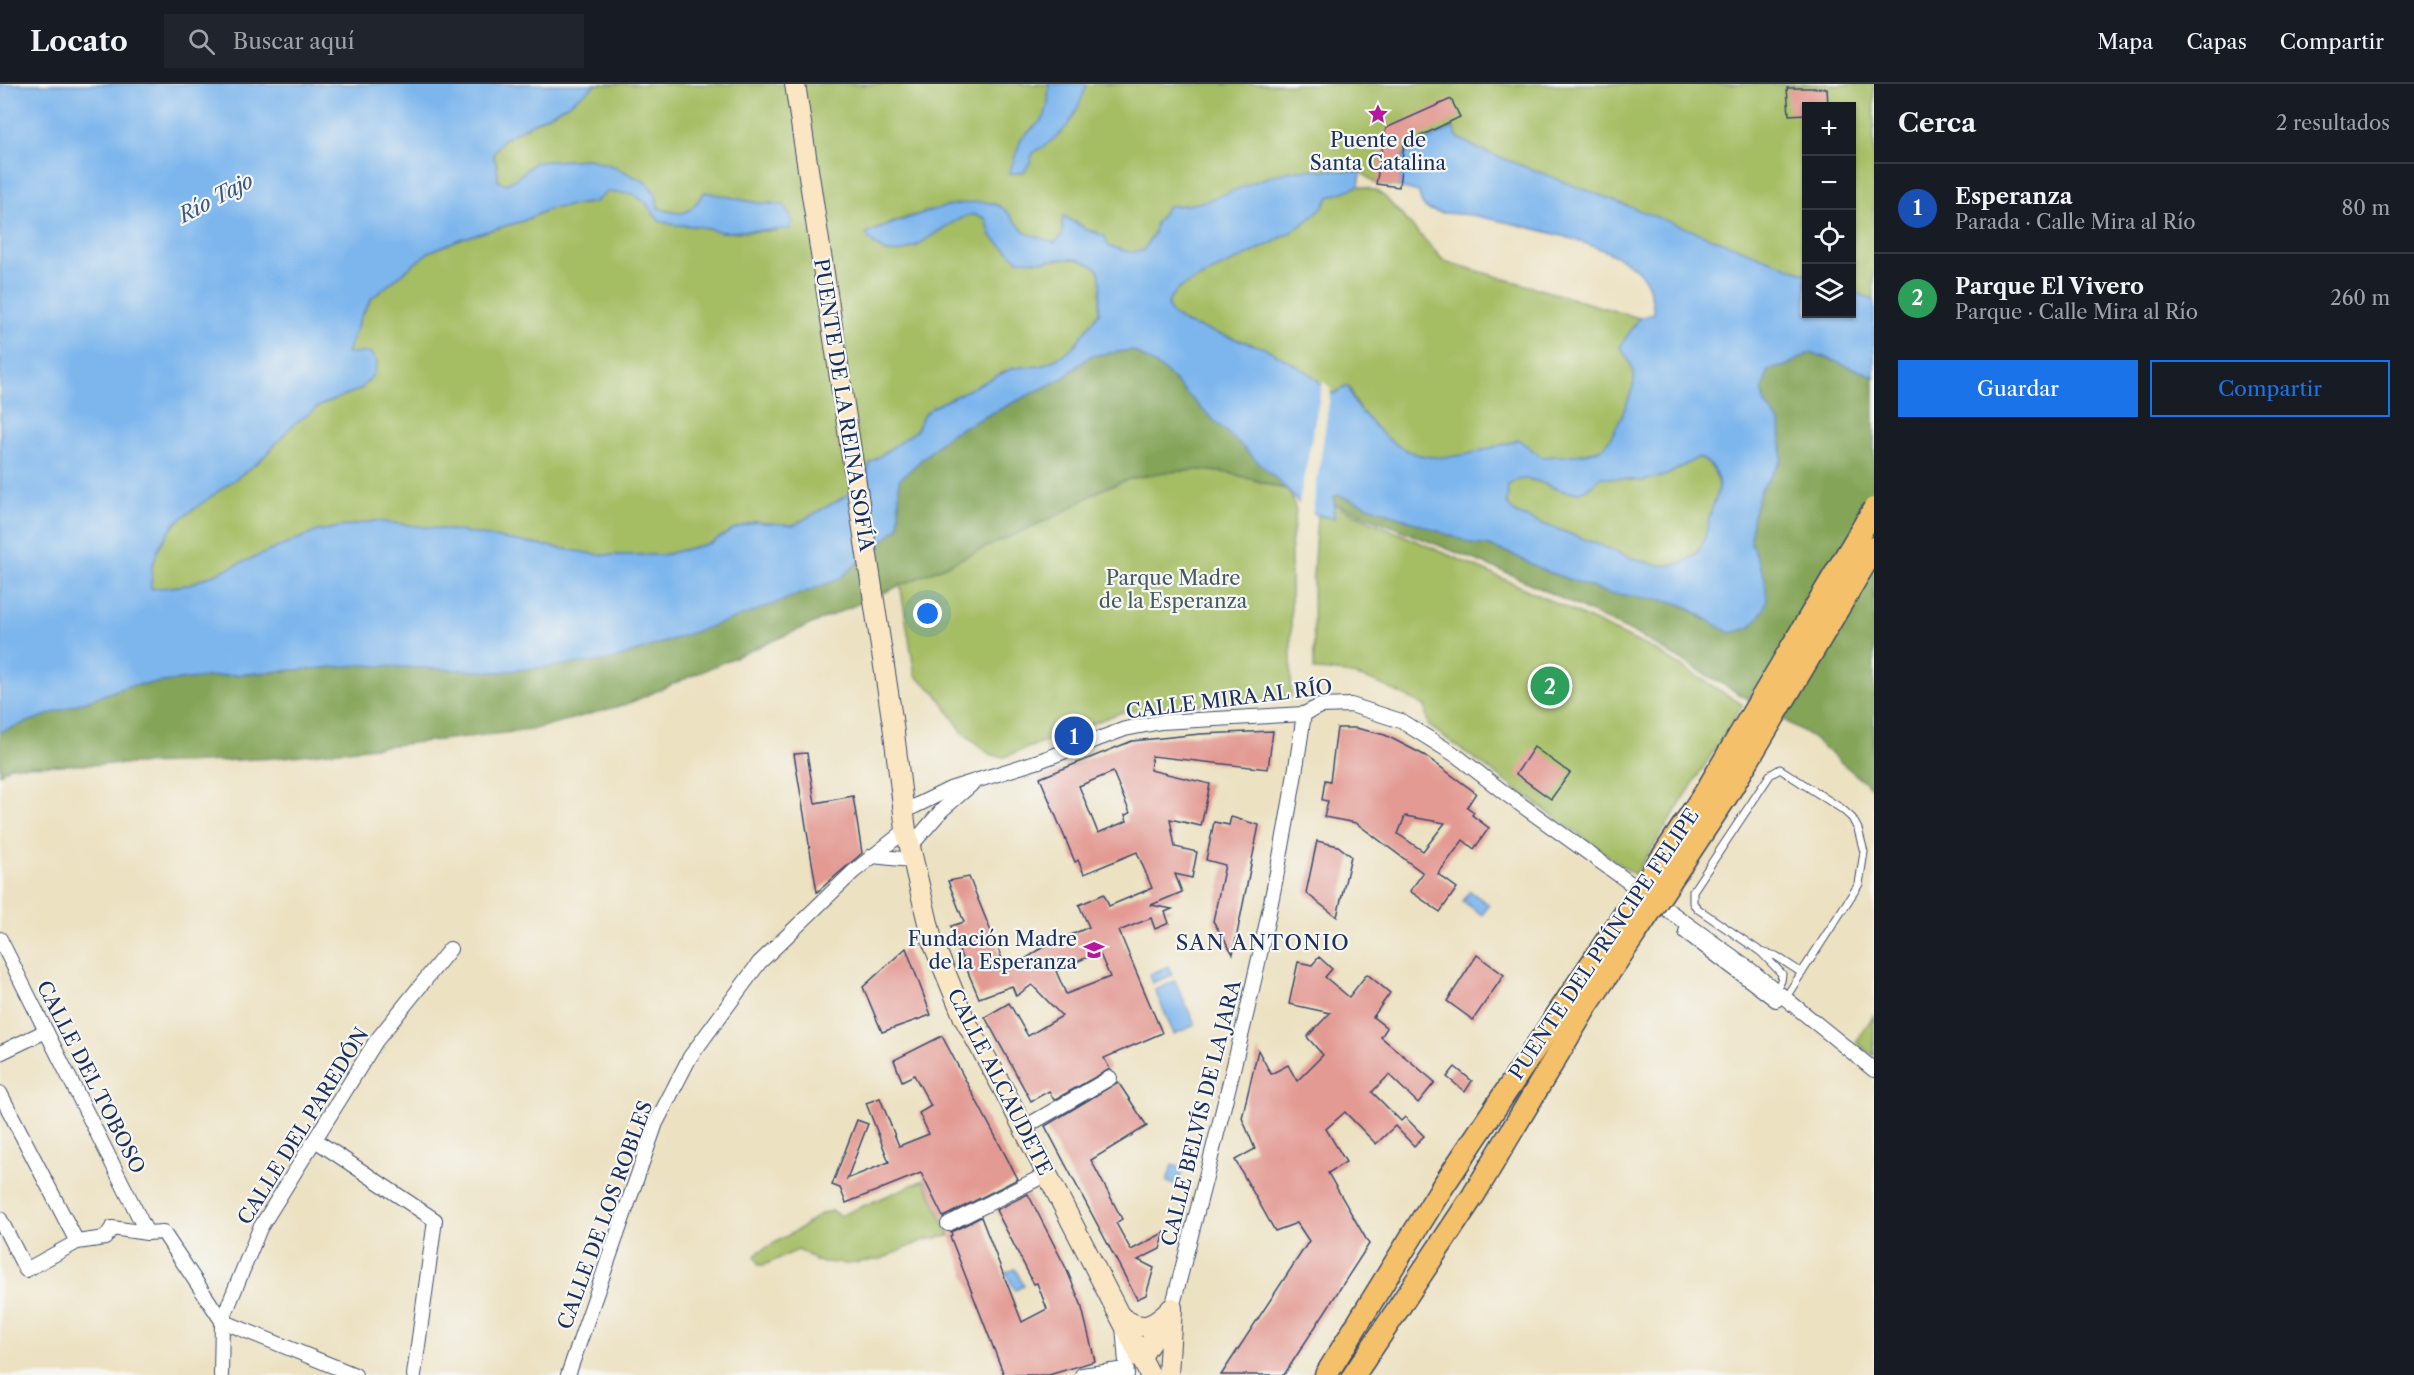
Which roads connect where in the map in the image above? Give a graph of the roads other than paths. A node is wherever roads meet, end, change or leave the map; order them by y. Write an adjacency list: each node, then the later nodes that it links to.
1 (795, 84): 5 (main road, PUENTE DE LA REINA SOFÍA)
2 (1874, 508): 10 (main road, PUENTE DEL PRÍNCIPE FELIPE, bridge)
3 (1874, 548): 10 (main road, PUENTE DEL PRÍNCIPE FELIPE, bridge)
4 (1304, 714): 6 (street, CALLE MIRA AL RÍO); 7 (street, CALLE MIRA AL RÍO); 29 (street, CALLE BELVÍS DE LA JARA)
5 (893, 725): 8 (main road, CALLE ALCAUDETE)
6 (975, 782): 8 (street); 8 (street, CALLE MIRA AL RÍO)
7 (1506, 794): 15 (street, CALLE MIRA AL RÍO); 17 (street, CALLE MIRA AL RÍO)
8 (907, 837): 9 (street); 9 (street, CALLE DE LOS ROBLES); 22 (main road, CALLE ALCAUDETE)
9 (872, 856): 37 (street, CALLE DE LOS ROBLES)
10 (1629, 926): 32 (main road, PUENTE DEL PRÍNCIPE FELIPE); 42 (main road, PUENTE DEL PRÍNCIPE FELIPE)
11 (0, 939): 16 (street, CALLE DEL TOBOSO)
12 (450, 949): 23 (street, CALLE DEL PAREDÓN)
13 (1761, 952): 14 (lane); 14 (lane); 15 (lane)
14 (1802, 974): 15 (lane)
15 (1781, 993): 17 (street, CALLE MIRA AL RÍO)
16 (46, 1031): 18 (street); 27 (street, CALLE DEL TOBOSO)
17 (1841, 1042): 19 (street)
18 (0, 1053)
19 (1874, 1070)
20 (1110, 1078): 22 (street)
21 (0, 1092): 28 (street)
22 (1023, 1128): 24 (main road, CALLE ALCAUDETE)
23 (315, 1140): 31 (street, CALLE DEL PAREDÓN); 36 (street)
24 (1047, 1174): 26 (street); 30 (main road, CALLE ALCAUDETE)
25 (0, 1219): 28 (street)
26 (948, 1224)
27 (147, 1233): 28 (street); 31 (street)
28 (77, 1242)
29 (1172, 1308): 30 (main road); 33 (main road); 39 (main road)
30 (1121, 1318): 33 (main road, CALLE ALCAUDETE)
31 (222, 1321): 34 (street, CALLE DEL PAREDÓN); 35 (street)
32 (1343, 1347): 40 (main road); 41 (main road, PUENTE DEL PRÍNCIPE FELIPE)
33 (1137, 1370): 38 (street)
34 (221, 1375)
35 (355, 1375)
36 (414, 1375)
37 (568, 1375)
38 (1082, 1375)
39 (1168, 1375)
40 (1320, 1375)
41 (1326, 1375)
42 (1354, 1375)

